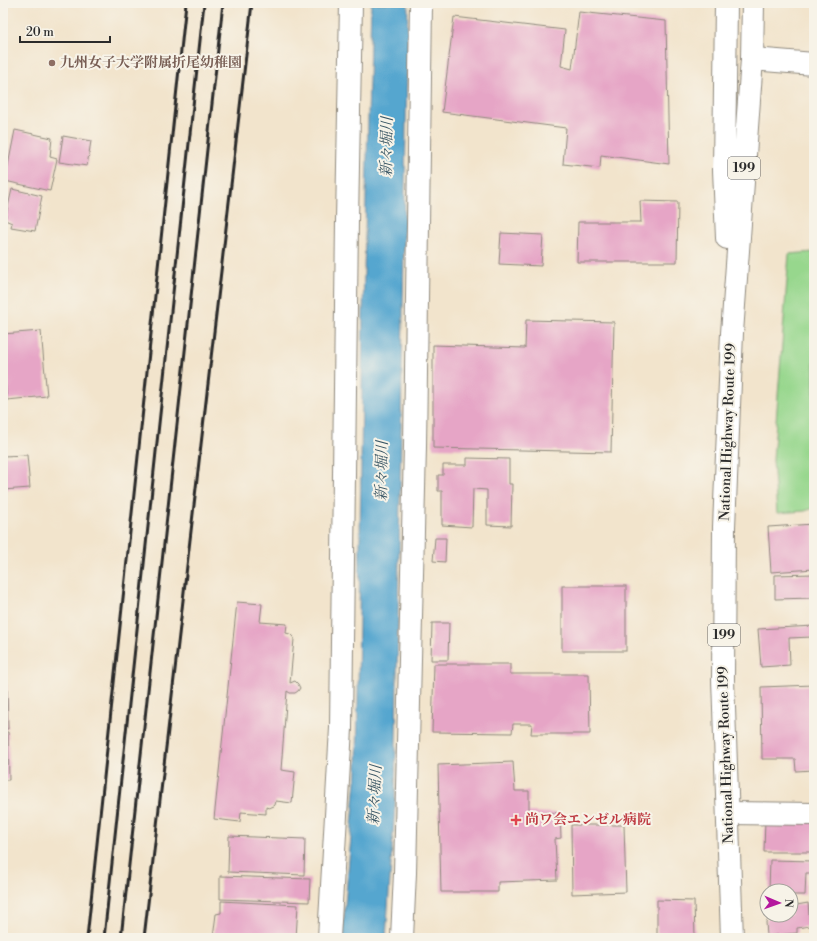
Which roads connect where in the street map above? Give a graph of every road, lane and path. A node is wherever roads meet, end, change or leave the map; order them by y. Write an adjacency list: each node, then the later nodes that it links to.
1 (351, 3): 10 (main road)
2 (421, 3): 11 (main road)
3 (726, 3): 7 (main road, National Highway Route 199 / 199)
4 (753, 3): 5 (main road, National Highway Route 199 / 199)
5 (752, 59): 6 (main road); 7 (main road, National Highway Route 199 / 199)
6 (814, 64)
7 (732, 333): 8 (main road, National Highway Route 199 / 199)
8 (728, 813): 9 (main road); 12 (main road, National Highway Route 199 / 199)
9 (814, 814)
10 (329, 938)
11 (402, 938)
12 (732, 938)

